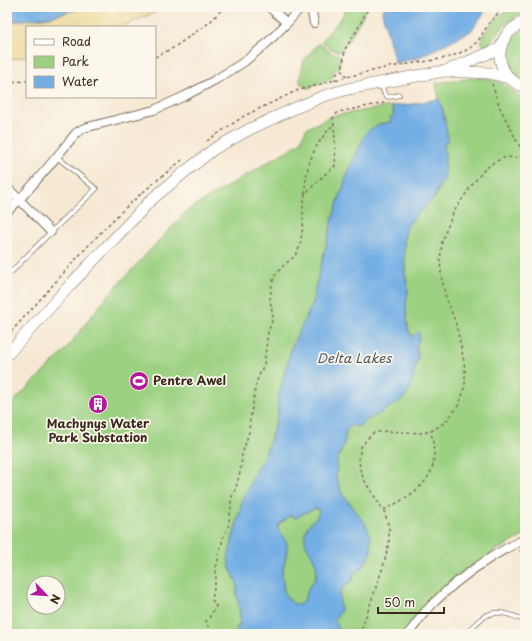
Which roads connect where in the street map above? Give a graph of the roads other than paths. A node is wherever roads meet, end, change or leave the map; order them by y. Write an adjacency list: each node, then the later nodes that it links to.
1 (269, 7): 6 (street)
2 (301, 7): 6 (street)
3 (311, 7): 4 (street)
4 (314, 23)
5 (525, 23): 7 (main road)
6 (287, 24): 12 (street)
7 (501, 48): 8 (main road); 10 (main road)
8 (444, 72): 9 (main road); 10 (main road)
9 (386, 82): 11 (lane); 18 (main road)
10 (519, 86)
11 (399, 95)
12 (57, 156): 14 (street); 16 (lane)
13 (7, 187): 14 (street)
14 (20, 200): 15 (street); 16 (street)
15 (7, 212)
16 (52, 232): 17 (lane)
17 (11, 272)
18 (7, 355)
19 (525, 539): 21 (street)
20 (525, 621): 22 (lane)
21 (408, 634)
22 (467, 634)

